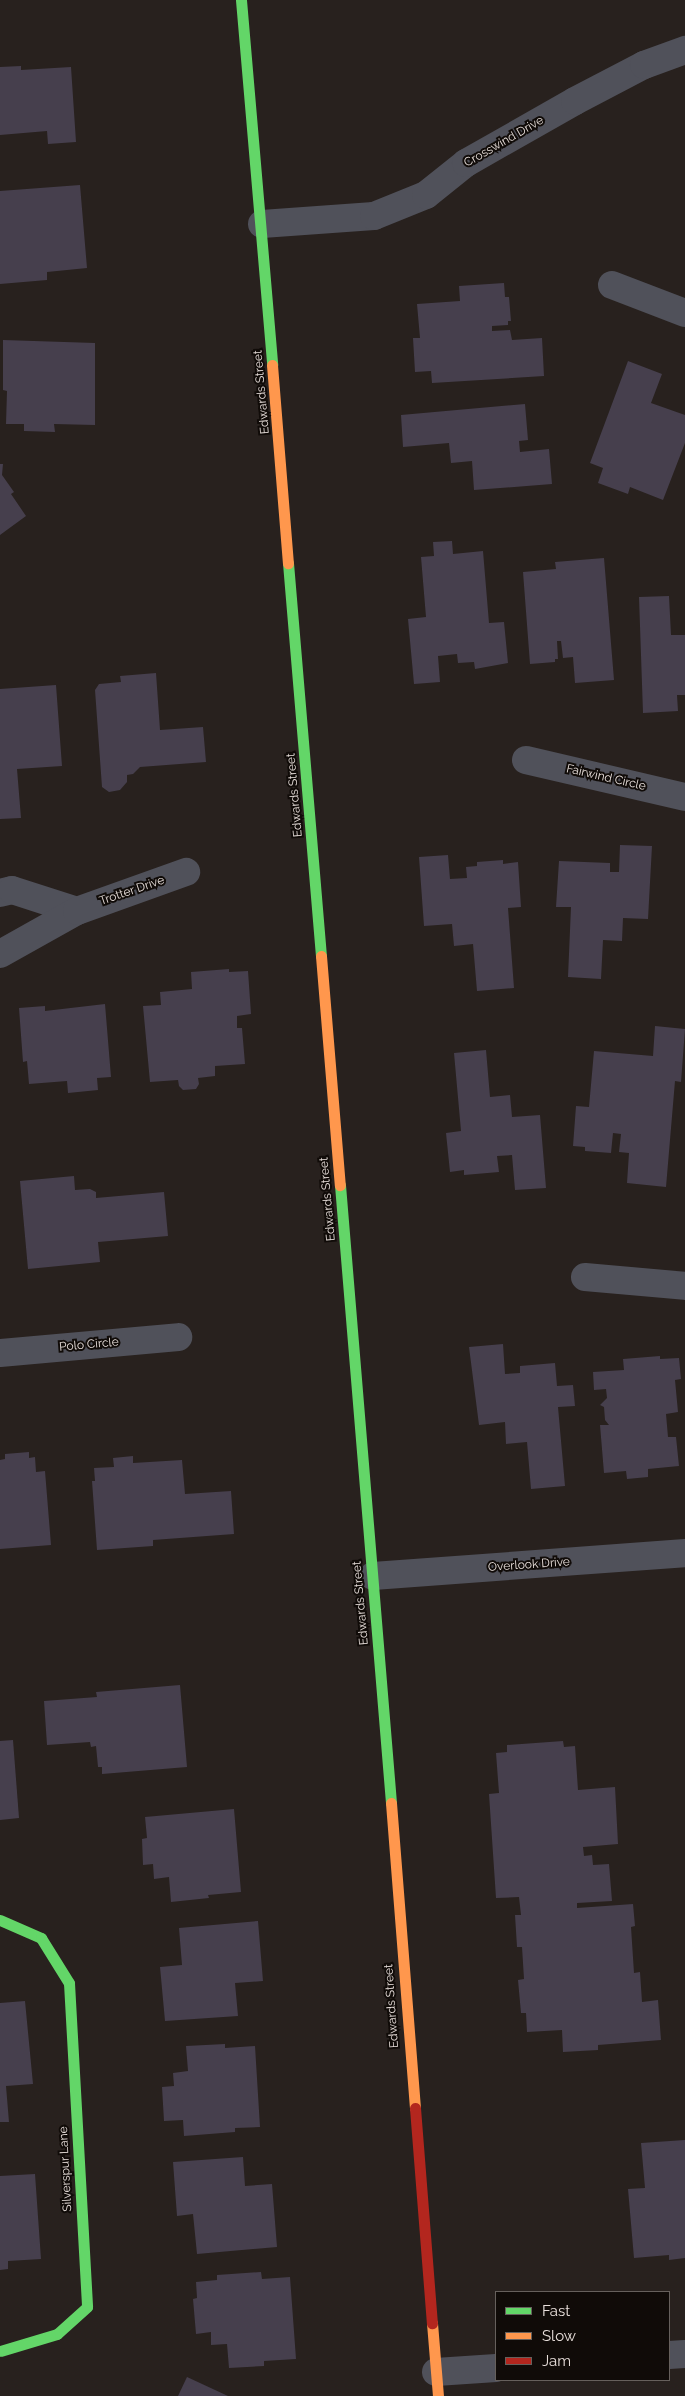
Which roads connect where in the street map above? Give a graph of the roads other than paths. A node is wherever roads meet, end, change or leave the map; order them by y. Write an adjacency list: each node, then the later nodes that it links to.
1 (241, 0): 3 (main road, Edwards Street)
2 (685, 50): 3 (street, Crosswind Drive)
3 (262, 224): 17 (main road, Edwards Street)
4 (612, 285): 5 (street)
5 (685, 314)
6 (526, 760): 7 (street, Fairwind Circle)
7 (685, 797)
8 (186, 872): 10 (street, Trotter Drive)
9 (0, 893): 10 (street)
10 (77, 911): 11 (street, Trotter Drive)
11 (0, 954)
12 (585, 1276): 13 (street)
13 (685, 1286)
14 (178, 1337): 15 (street, Polo Circle)
15 (0, 1353)
16 (685, 1553): 17 (street, Overlook Drive)
17 (373, 1576): 23 (main road, Edwards Street)
18 (0, 1920): 19 (main road, Silverspur Lane)
19 (0, 2351)
20 (685, 2354): 21 (street)
21 (670, 2355)
22 (495, 2368): 23 (street)
23 (437, 2384)

